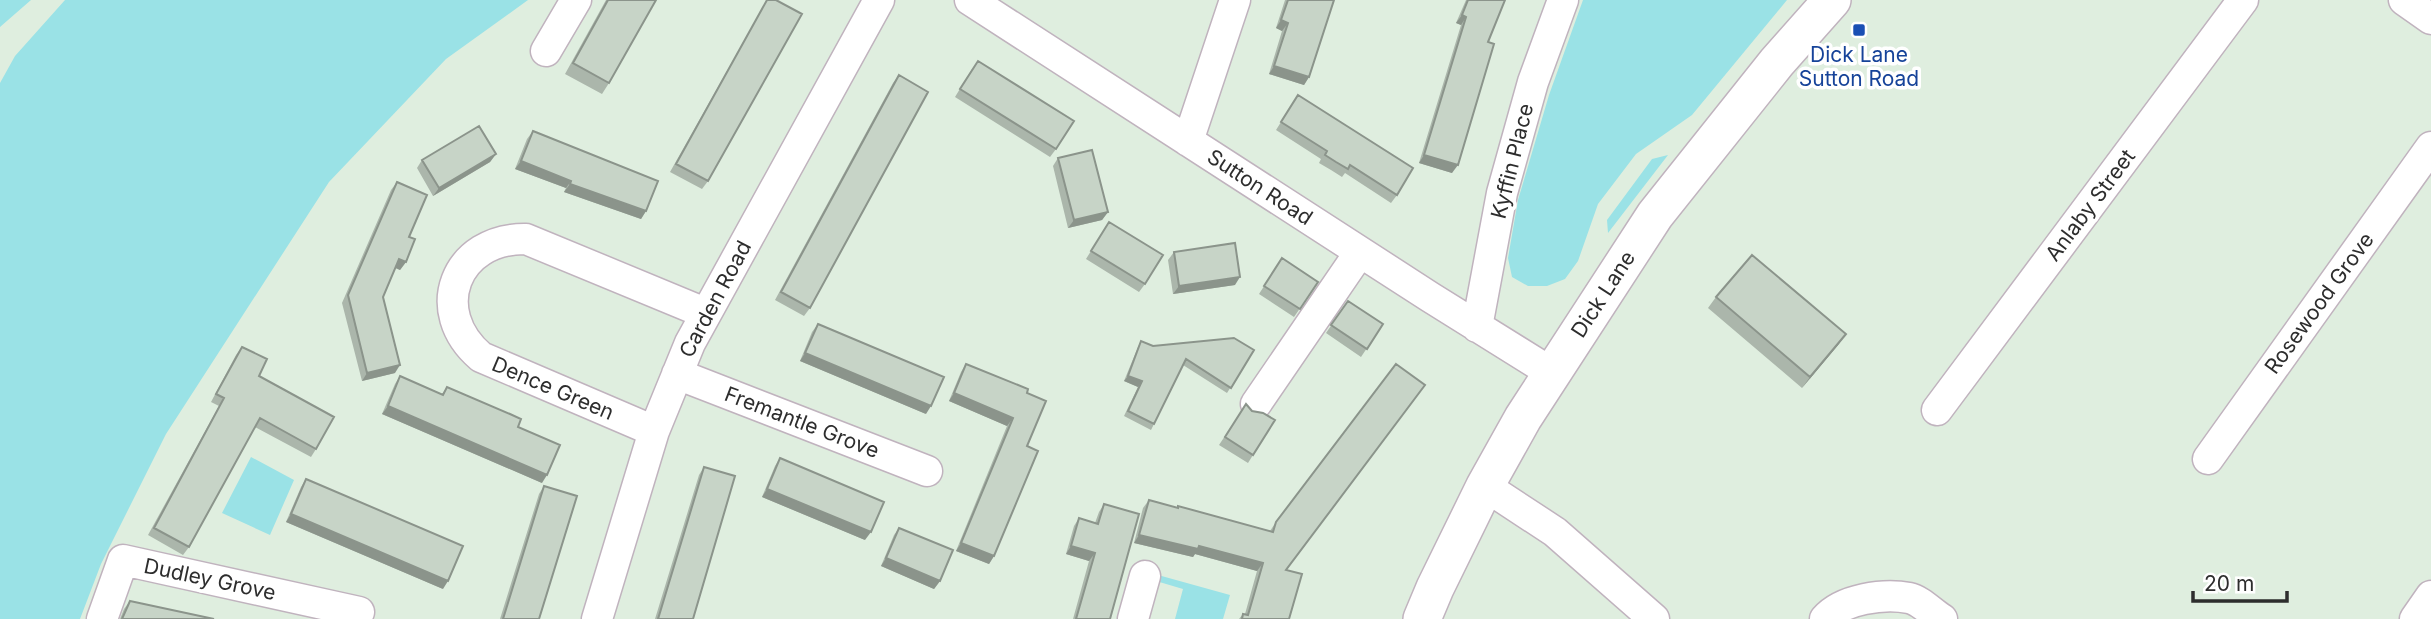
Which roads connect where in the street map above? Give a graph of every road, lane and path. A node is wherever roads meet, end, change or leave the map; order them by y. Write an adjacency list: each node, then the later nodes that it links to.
1 (576, 0): 10 (street)
2 (879, 0): 14 (street, Carden Road)
3 (970, 0): 11 (street, Sutton Road)
4 (1235, 0): 11 (street)
5 (1563, 0): 15 (street, Kyffin Place)
6 (1832, 0): 16 (street, Dick Lane)
7 (2243, 0): 19 (street, Anlaby Street)
8 (2404, 0): 9 (street)
9 (2431, 19)
10 (546, 51)
11 (1188, 141): 13 (street, Sutton Road)
12 (2431, 147): 21 (street, Rosewood Grove)
13 (1360, 252): 15 (street, Sutton Road); 18 (street)
14 (705, 313): 17 (street, Carden Road); 20 (street, Dence Green)
15 (1476, 327): 16 (street, Sutton Road)
16 (1552, 373): 23 (street, Dick Lane)
17 (677, 374): 20 (street, Carden Road); 22 (street, Fremantle Grove)
18 (1256, 404)
19 (1937, 410)
20 (654, 431): 28 (street, Carden Road)
21 (2208, 459)
22 (927, 471)
23 (1485, 486): 30 (street, Dick Lane); 31 (street)
24 (1145, 576): 29 (street)
25 (2431, 596): 34 (street)
26 (359, 612): 27 (street, Dudley Grove)
27 (102, 619)
28 (597, 619)
29 (1133, 619)
30 (1422, 619)
31 (1654, 619)
32 (1825, 619): 33 (street)
33 (1942, 619)
34 (2415, 619)

